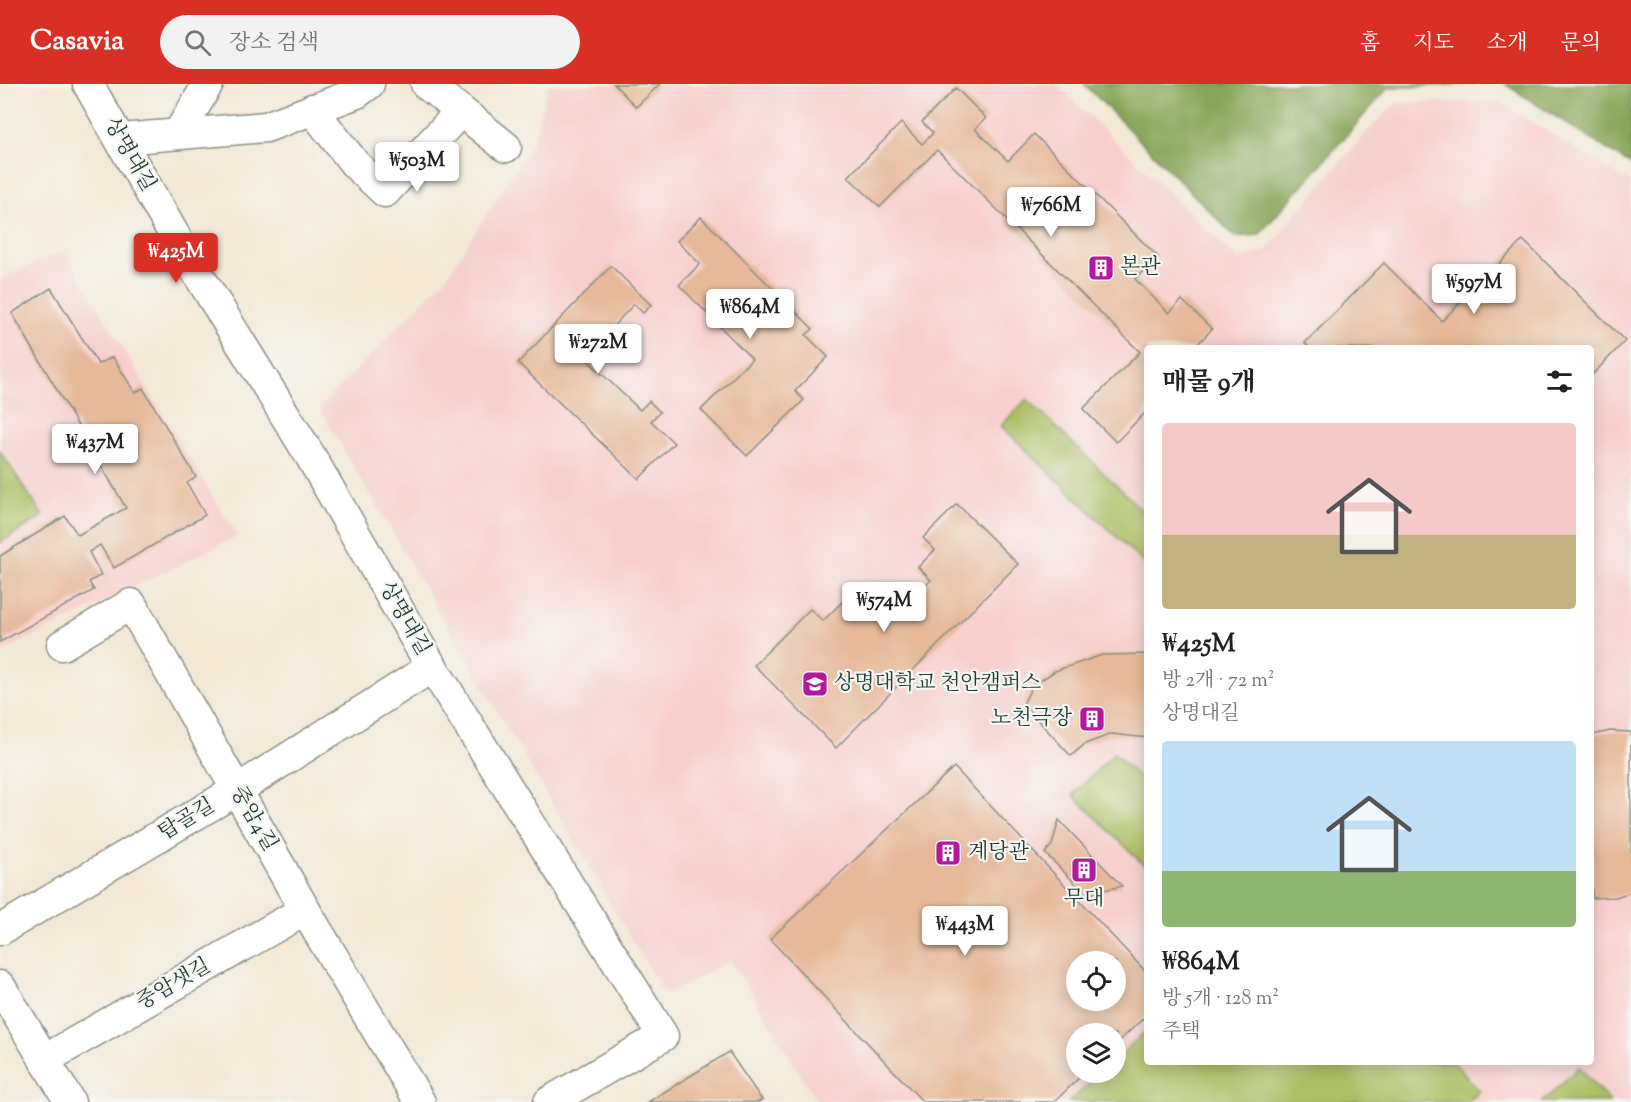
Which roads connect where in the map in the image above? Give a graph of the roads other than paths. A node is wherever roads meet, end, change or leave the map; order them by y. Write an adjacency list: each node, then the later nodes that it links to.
1 (88, 84): 8 (street, 상명대길)
2 (208, 84): 7 (street)
3 (369, 84): 5 (street)
4 (426, 84): 6 (street)
5 (312, 110): 6 (street); 7 (street)
6 (461, 111): 9 (street)
7 (178, 134): 8 (street)
8 (120, 139): 11 (street, 상명대길)
9 (506, 147)
10 (62, 645): 12 (street, 중암4길)
11 (432, 667): 12 (street, 탑골길); 19 (street, 상명대길)
12 (237, 790): 13 (street, 중암4길); 14 (street, 탑골길)
13 (305, 910): 16 (street, 중암샛길); 18 (street, 중암4길)
14 (0, 930)
15 (0, 987): 16 (street)
16 (44, 1060): 17 (street)
17 (70, 1102)
18 (420, 1102)
19 (549, 1102)

